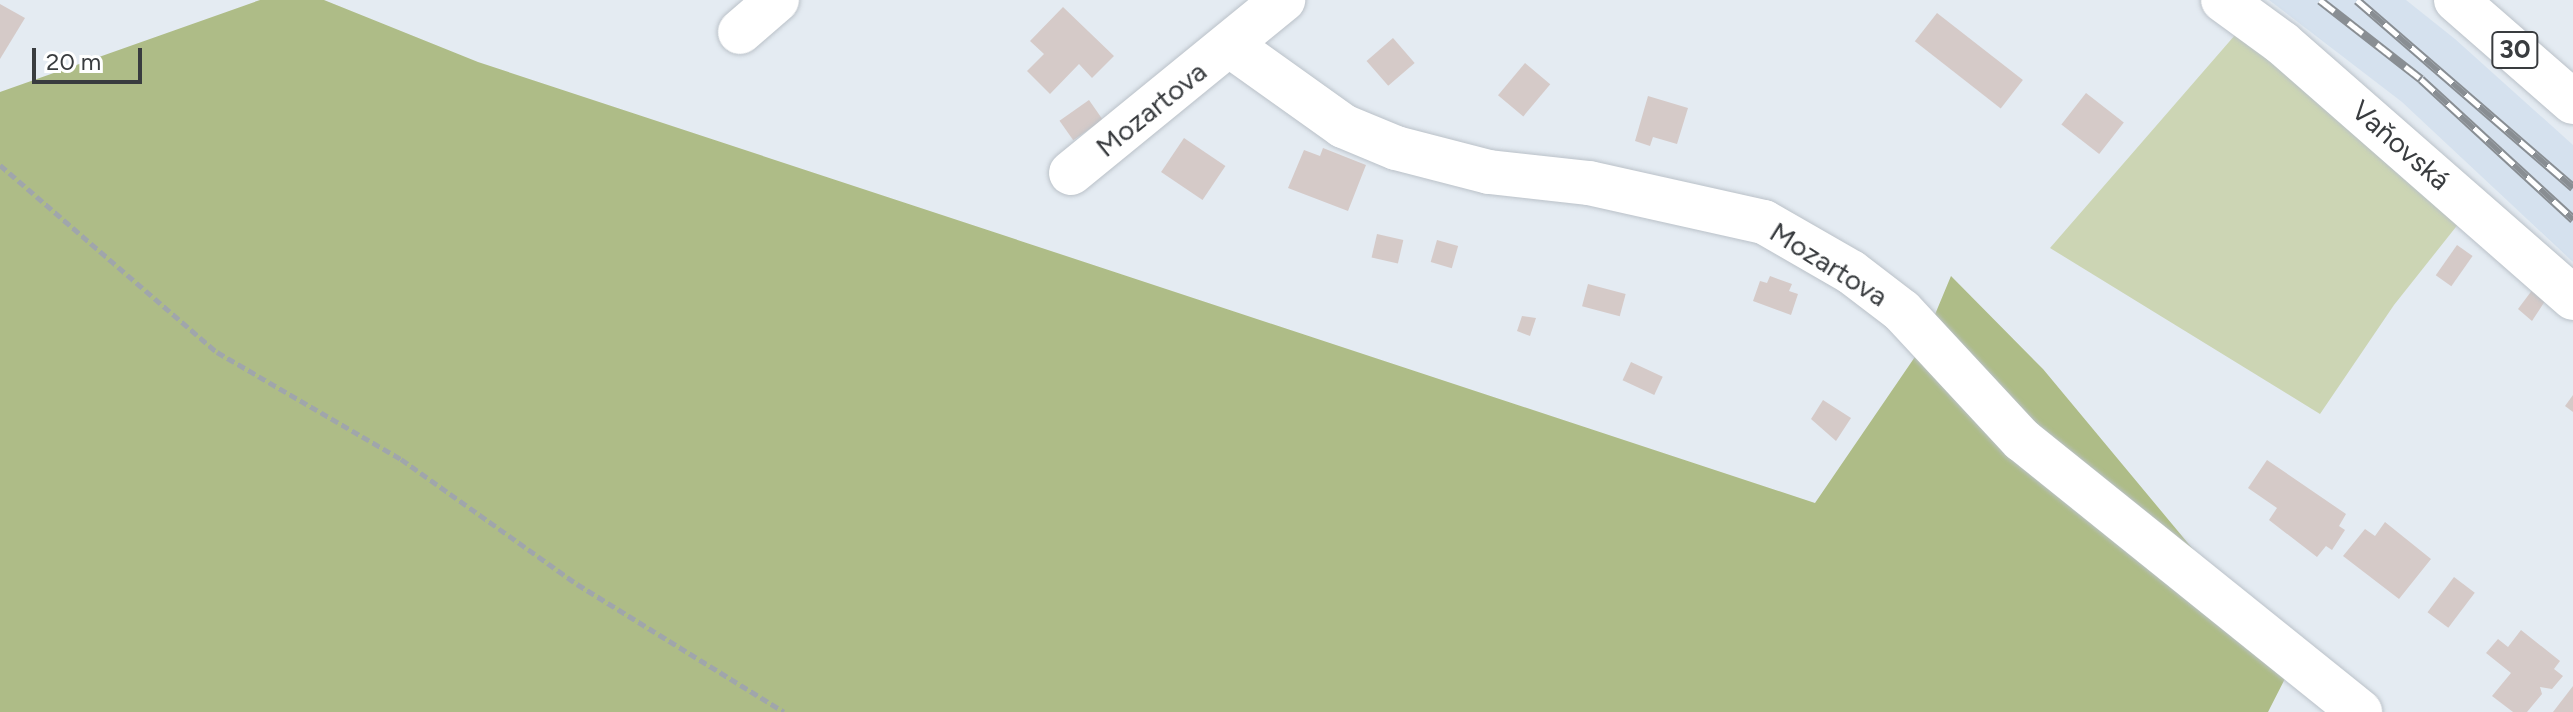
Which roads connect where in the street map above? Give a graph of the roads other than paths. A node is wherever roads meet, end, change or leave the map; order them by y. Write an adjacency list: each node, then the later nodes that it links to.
1 (777, 0): 5 (street)
2 (1283, 0): 6 (street, Mozartova)
3 (2223, 0): 9 (street, Vaňovská)
4 (2456, 0): 7 (street, 30)
5 (740, 32)
6 (1231, 46): 8 (street, Mozartova); 10 (street, Mozartova)
7 (2573, 102)
8 (1071, 173)
9 (2573, 298)
10 (2360, 712)

